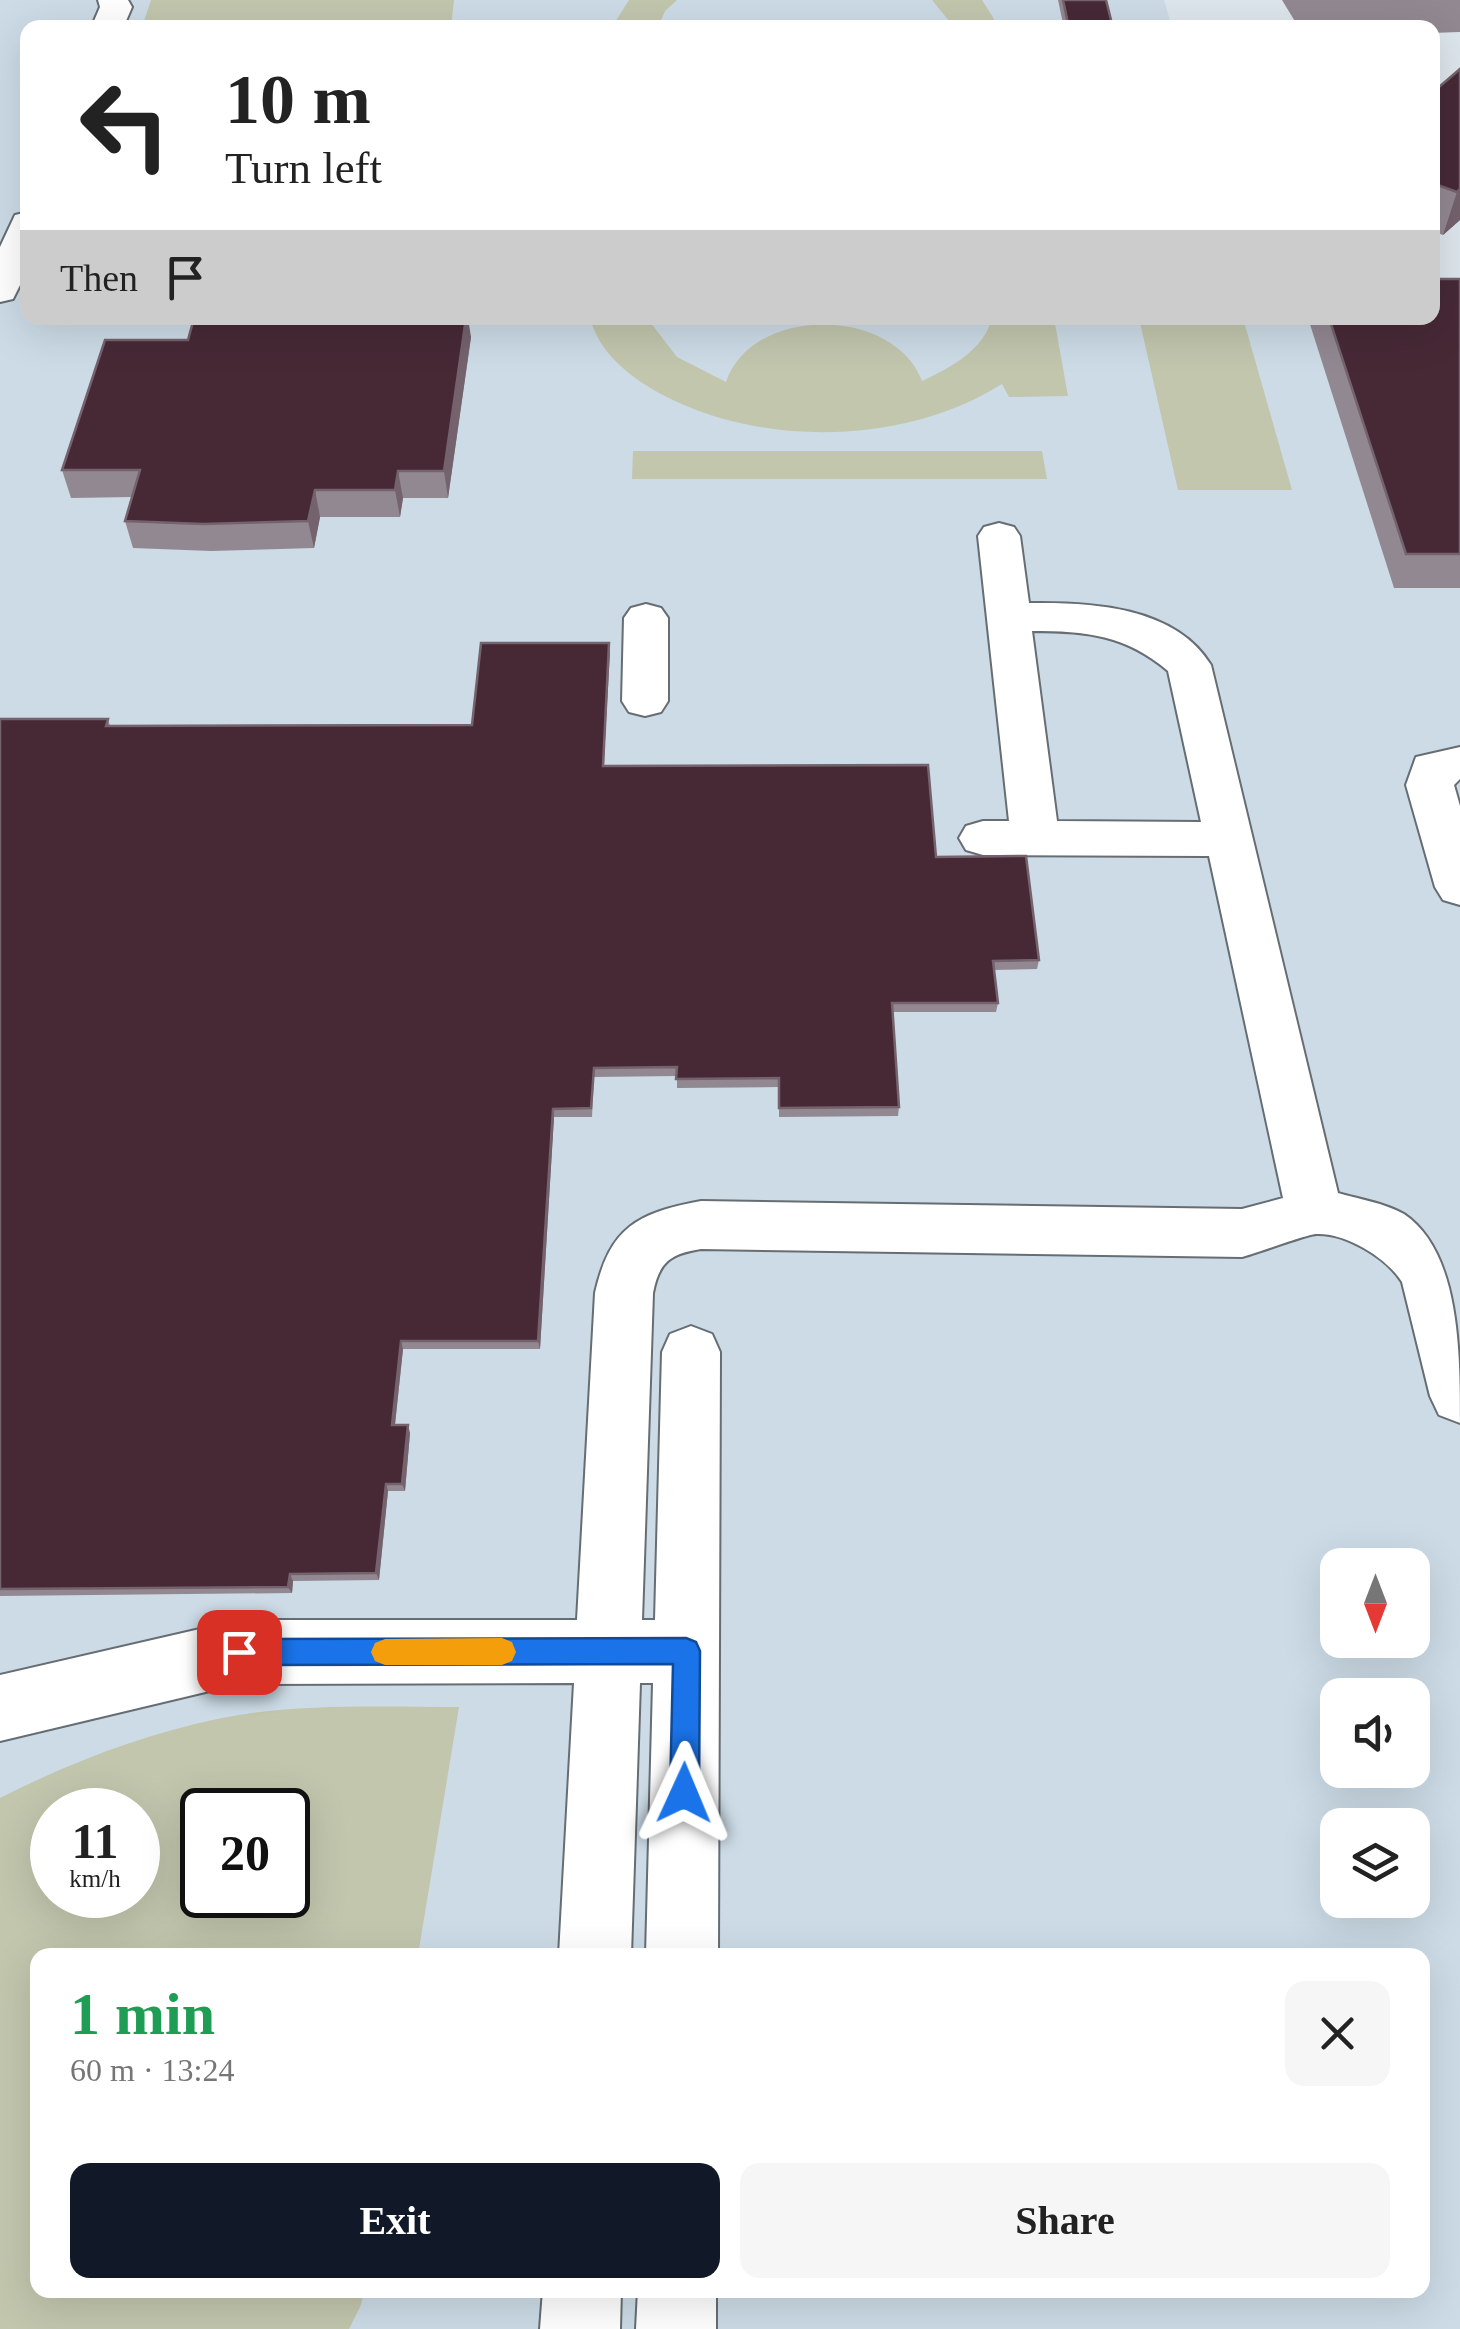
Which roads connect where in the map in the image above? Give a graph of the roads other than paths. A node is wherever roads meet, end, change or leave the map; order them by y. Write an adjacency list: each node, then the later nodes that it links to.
1 (20, 242): 2 (lane)
2 (0, 291)
3 (999, 536): 4 (lane)
4 (1008, 617): 9 (lane); 10 (lane)
5 (646, 618): 6 (lane)
6 (644, 701)
7 (1460, 762): 11 (lane)
8 (984, 838): 9 (lane)
9 (1035, 838): 10 (lane)
10 (1229, 838): 12 (lane)
11 (1458, 870)
12 (1314, 1210): 13 (lane); 14 (lane)
13 (620, 1365): 15 (lane); 16 (lane)
14 (1460, 1396)
15 (606, 1651): 16 (lane); 17 (lane); 18 (lane)
16 (686, 1651): 19 (lane)
17 (0, 1708)
18 (595, 1948)
19 (682, 1948)
20 (582, 2298): 22 (lane)
21 (677, 2298): 23 (lane)
22 (580, 2329)
23 (676, 2329)

